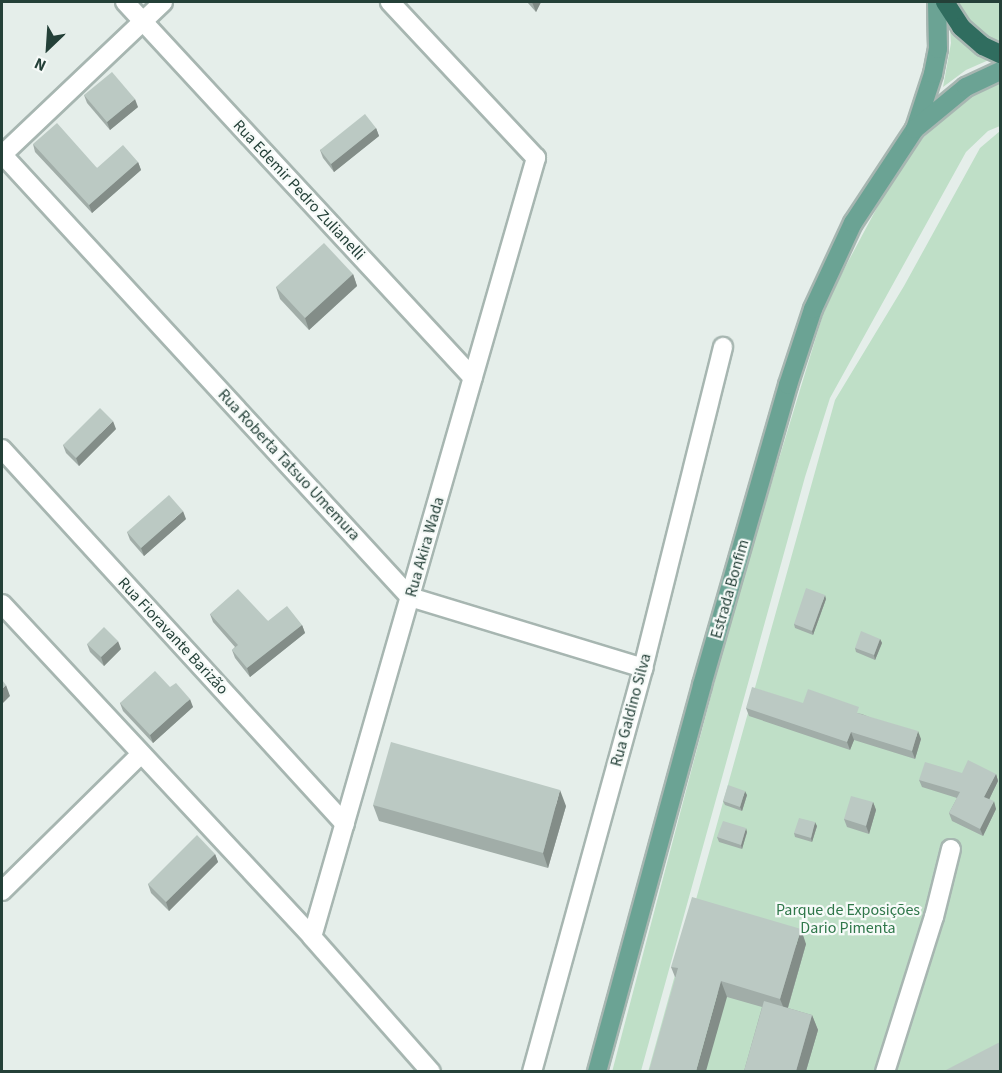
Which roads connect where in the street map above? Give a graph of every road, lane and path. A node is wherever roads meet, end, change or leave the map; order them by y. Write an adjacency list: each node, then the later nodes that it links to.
1 (125, 2): 6 (street, Rua Edemir Pedro Zulianelli)
2 (163, 2): 6 (street)
3 (390, 2): 12 (street, Rua Akira Wada)
4 (937, 2): 9 (main road, Estrada Bonfim)
5 (945, 2): 7 (highway)
6 (143, 21): 10 (street); 12 (street, Rua Edemir Pedro Zulianelli)
7 (1000, 54)
8 (1000, 71): 9 (main road, Estrada Bonfim)
9 (915, 129): 24 (main road, Estrada Bonfim)
10 (2, 154): 14 (street, Rua Roberta Tatsuo Umemura)
11 (723, 347): 16 (street, Rua Galdino Silva)
12 (473, 378): 14 (street, Rua Akira Wada)
13 (2, 449): 18 (street, Rua Fioravante Barizão)
14 (410, 597): 16 (street); 18 (street, Rua Akira Wada)
15 (2, 604): 17 (street)
16 (643, 668): 23 (street, Rua Galdino Silva)
17 (141, 754): 20 (street); 21 (street)
18 (345, 824): 21 (street, Rua Akira Wada)
19 (951, 849): 25 (street)
20 (2, 891)
21 (312, 937): 22 (street)
22 (431, 1071)
23 (532, 1071)
24 (597, 1071)
25 (885, 1071)

